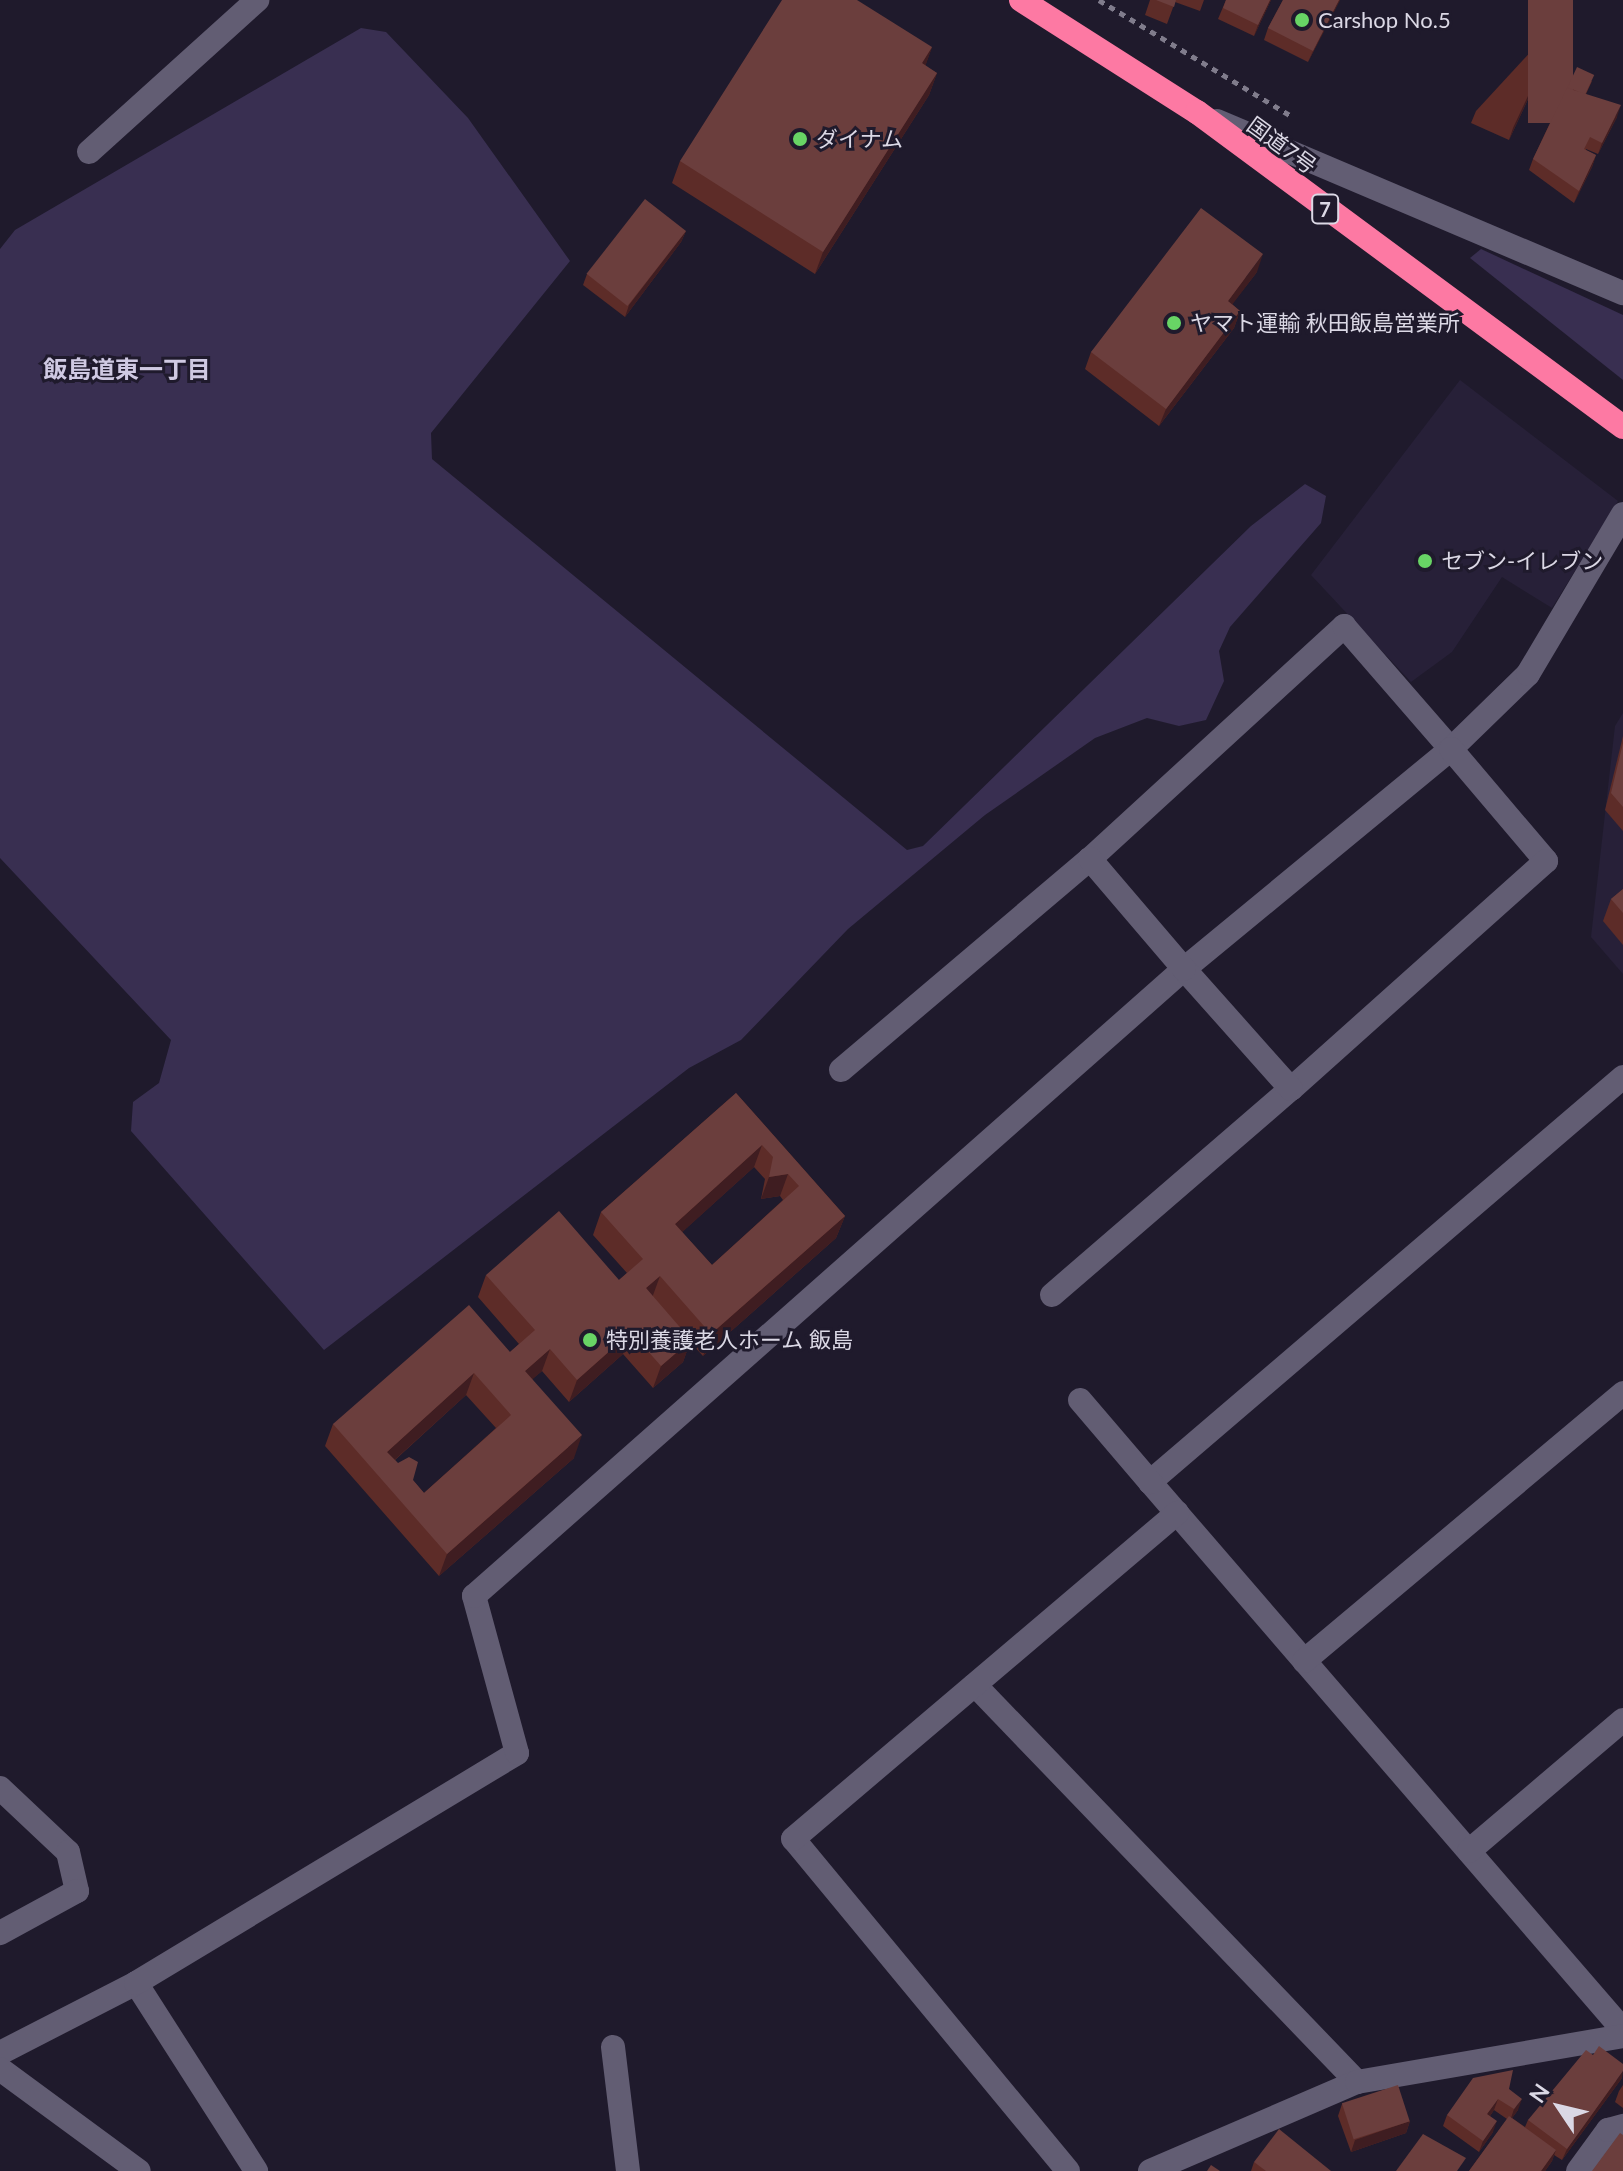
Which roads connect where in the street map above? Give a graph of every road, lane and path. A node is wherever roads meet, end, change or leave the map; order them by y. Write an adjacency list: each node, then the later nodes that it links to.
1 (257, 0): 4 (street)
2 (1021, 0): 3 (highway, 国道7号 / 7)
3 (1197, 112): 5 (street); 6 (highway, 国道7号 / 7)
4 (89, 152)
5 (1623, 293)
6 (1623, 427)
7 (1623, 514): 8 (street)
8 (1451, 749): 9 (street); 10 (street); 13 (street)
9 (1090, 859): 10 (street); 11 (street)
10 (1184, 969): 13 (street); 25 (street)
11 (841, 1070)
12 (1623, 1077): 17 (street)
13 (1291, 1089): 14 (street)
14 (1052, 1295)
15 (1623, 1393): 19 (street)
16 (1080, 1400): 17 (street)
17 (1150, 1482): 18 (street)
18 (1177, 1513): 19 (street); 20 (street)
19 (1304, 1661): 23 (street)
20 (975, 1685): 31 (street); 36 (street)
21 (1623, 1720): 23 (street)
22 (0, 1788): 24 (street)
23 (1469, 1851): 26 (street)
24 (0, 1933)
25 (136, 1983): 29 (street); 34 (street)
26 (1623, 2030)
27 (1623, 2036): 31 (street)
28 (613, 2047): 35 (street)
29 (0, 2053)
30 (0, 2069): 33 (street)
31 (1357, 2082): 37 (street)
32 (1623, 2126): 38 (street)
33 (139, 2171)
34 (256, 2171)
35 (628, 2171)
36 (1068, 2171)
37 (1150, 2171)
38 (1578, 2171)

